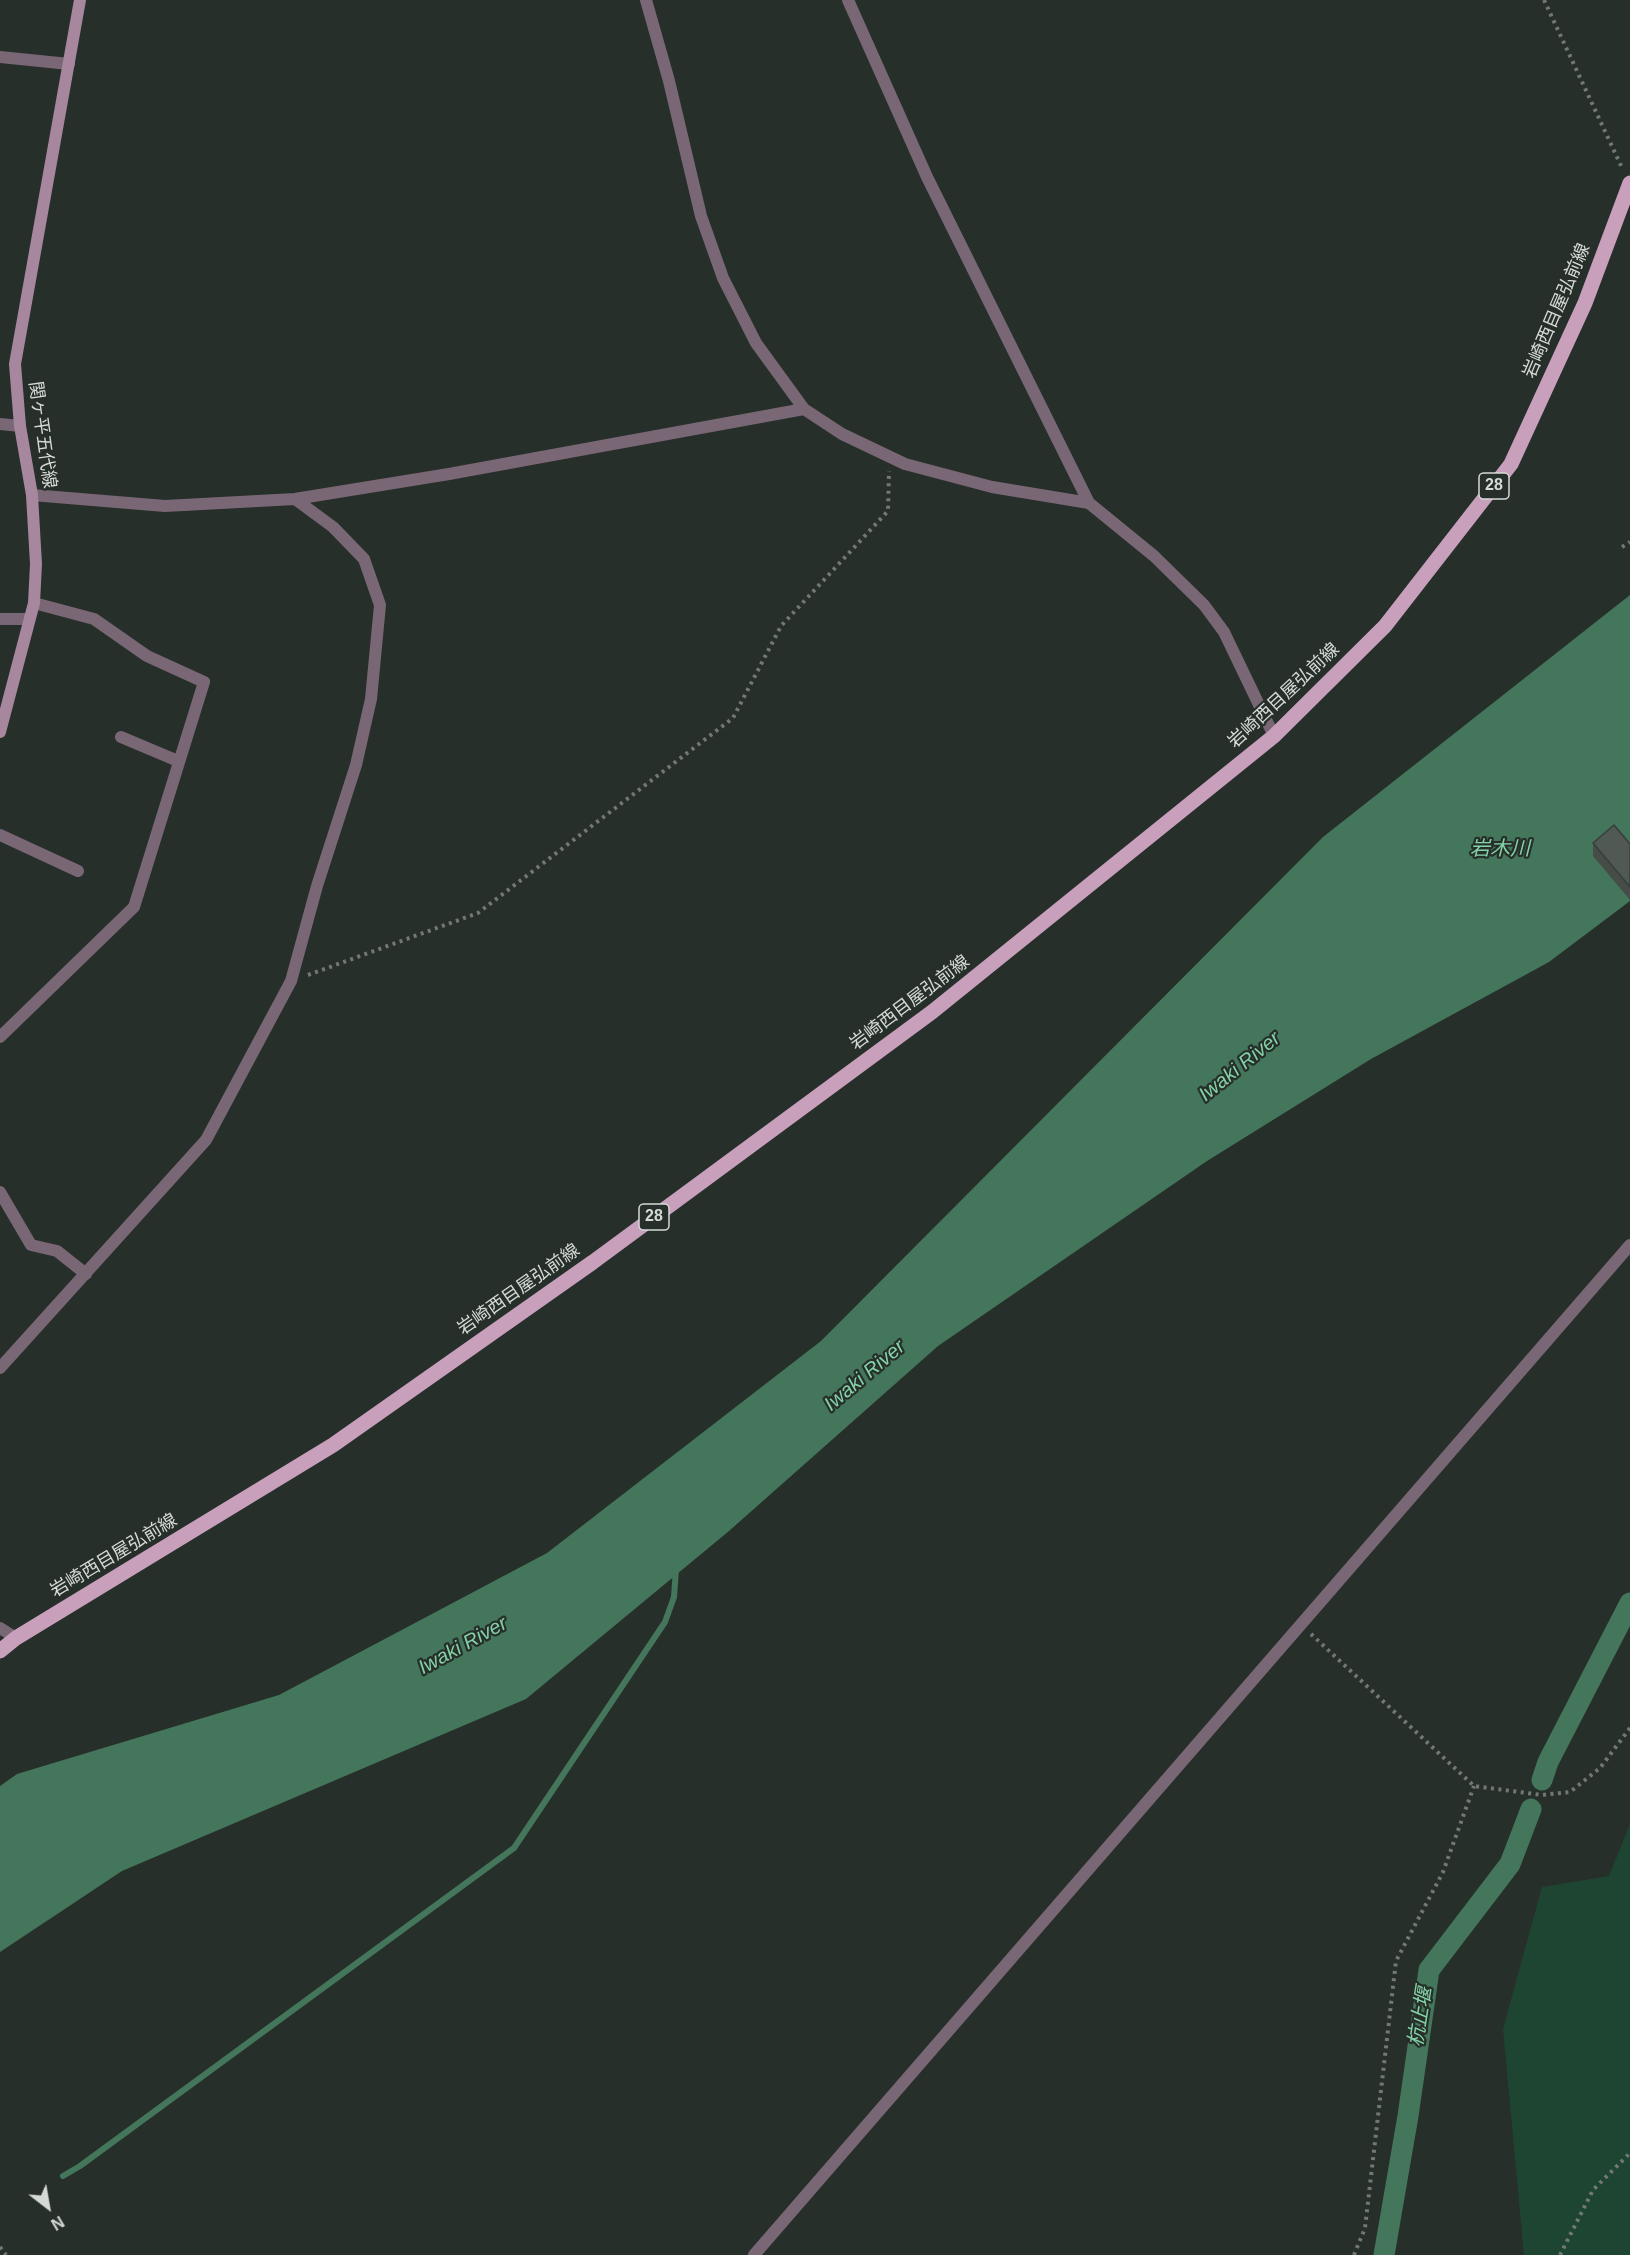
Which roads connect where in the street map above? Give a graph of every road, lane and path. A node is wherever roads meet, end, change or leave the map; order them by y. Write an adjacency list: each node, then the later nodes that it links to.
1 (80, 0): 6 (main road, 関ヶ平五代線)
2 (646, 0): 8 (street)
3 (848, 0): 14 (street)
4 (1544, 0): 7 (path)
5 (0, 57): 6 (street)
6 (69, 64): 10 (main road, 関ヶ平五代線)
7 (1630, 183): 21 (main road, 岩崎西目屋弘前線 / 28)
8 (804, 409): 11 (street); 13 (street)
9 (0, 424): 10 (street)
10 (20, 426): 12 (main road, 関ヶ平五代線)
11 (889, 456): 14 (street); 26 (path)
12 (32, 495): 13 (street); 17 (main road, 関ヶ平五代線)
13 (295, 499): 26 (street)
14 (1089, 503): 21 (street)
15 (1630, 542): 16 (path)
16 (1622, 547)
17 (34, 603): 19 (main road, 関ヶ平五代線); 23 (street)
18 (0, 619): 19 (street)
19 (29, 619): 20 (main road, 関ヶ平五代線)
20 (0, 732)
21 (1274, 736): 34 (main road, 岩崎西目屋弘前線 / 28)
22 (121, 737): 23 (street)
23 (178, 761): 27 (street)
24 (0, 835): 25 (street)
25 (78, 871)
26 (291, 981): 30 (street)
27 (0, 1037)
28 (0, 1192): 30 (street)
29 (1630, 1245): 32 (street)
30 (86, 1274): 31 (street)
31 (0, 1368)
32 (1301, 1625): 37 (path); 41 (street)
33 (0, 1628): 34 (street)
34 (16, 1638): 35 (main road, 岩崎西目屋弘前線 / 28)
35 (0, 1651)
36 (1630, 1728): 37 (path)
37 (1474, 1786): 42 (path)
38 (1630, 2153): 43 (path)
39 (0, 2247): 40 (path)
40 (6, 2255)
41 (754, 2255)
42 (1354, 2255)
43 (1560, 2255)

